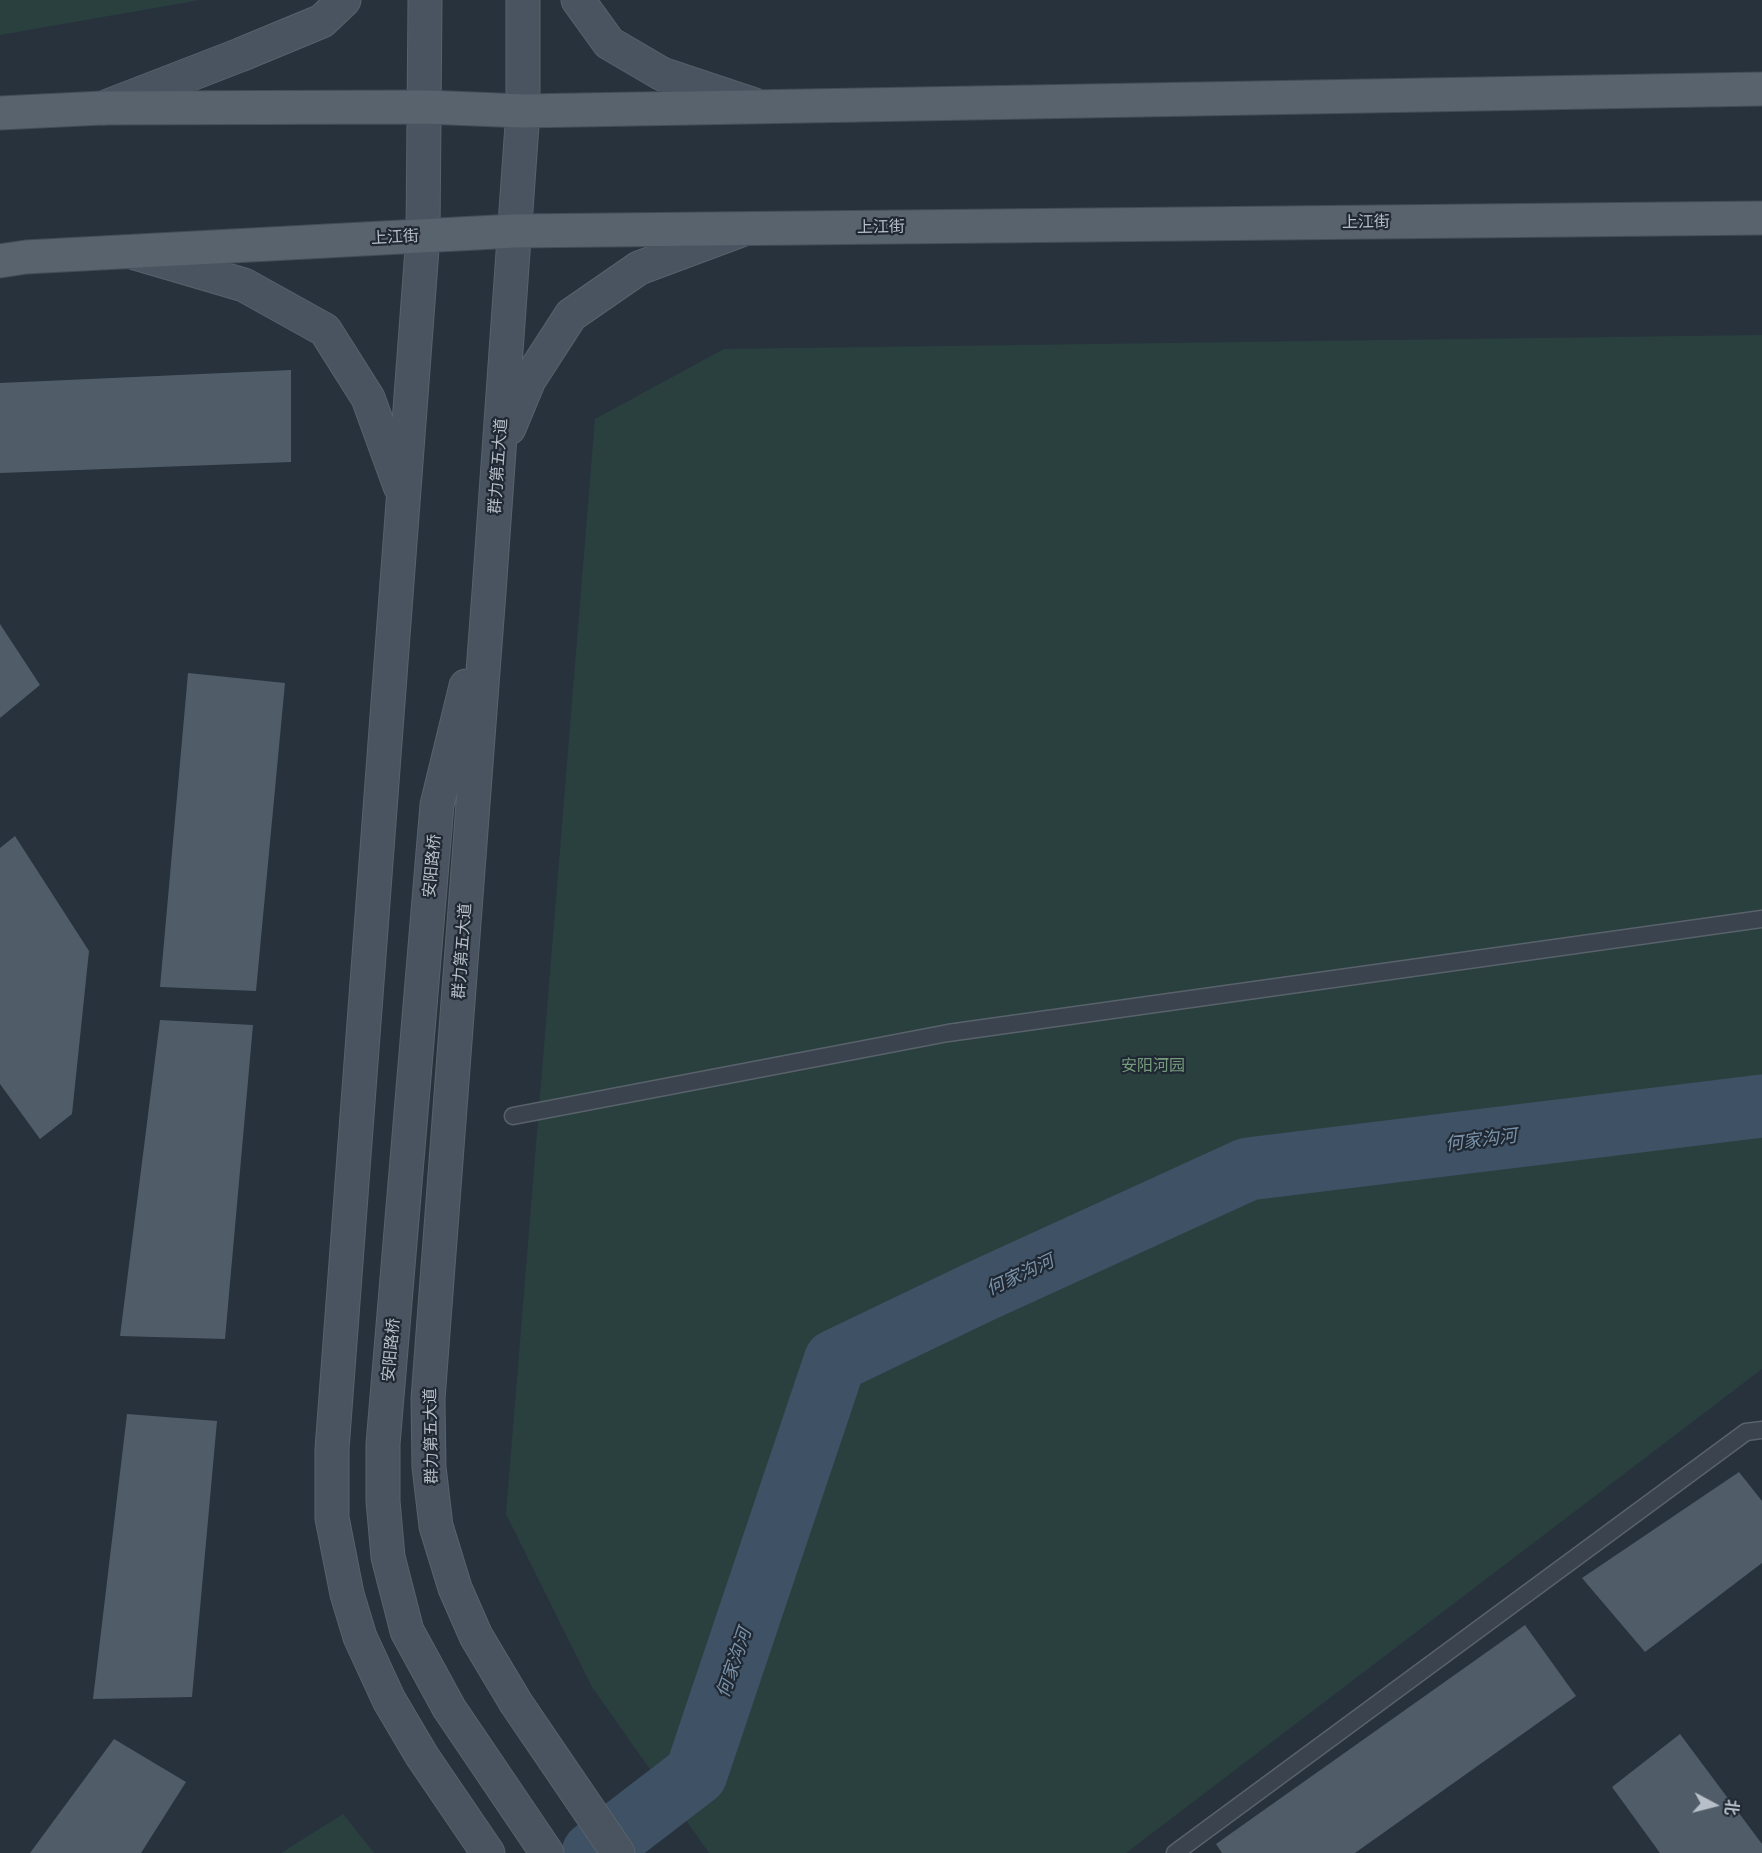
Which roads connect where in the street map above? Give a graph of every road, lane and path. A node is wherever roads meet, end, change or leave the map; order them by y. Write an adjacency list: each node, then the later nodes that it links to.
1 (344, 0): 8 (main road)
2 (425, 0): 7 (main road)
3 (523, 0): 9 (main road, 群力第五大道)
4 (578, 0): 6 (main road)
5 (1762, 89): 6 (main road)
6 (760, 106): 9 (main road)
7 (425, 107): 8 (main road); 9 (main road); 14 (main road)
8 (102, 108): 10 (main road)
9 (523, 111): 13 (main road, 群力第五大道)
10 (0, 113)
11 (1762, 218): 12 (main road, 上江街)
12 (747, 228): 13 (main road, 上江街); 17 (main road)
13 (514, 231): 14 (main road, 上江街); 17 (main road, 群力第五大道)
14 (423, 236): 15 (main road, 上江街); 18 (main road)
15 (130, 251): 16 (main road, 上江街); 18 (main road)
16 (0, 261)
17 (499, 451): 19 (main road, 群力第五大道)
18 (404, 495): 23 (main road)
19 (489, 592): 24 (main road, 安阳路桥); 25 (main road, 群力第五大道)
20 (1762, 919): 21 (lane)
21 (513, 1116)
22 (1762, 1430): 26 (lane)
23 (488, 1853)
24 (546, 1853)
25 (618, 1853)
26 (1175, 1853)

